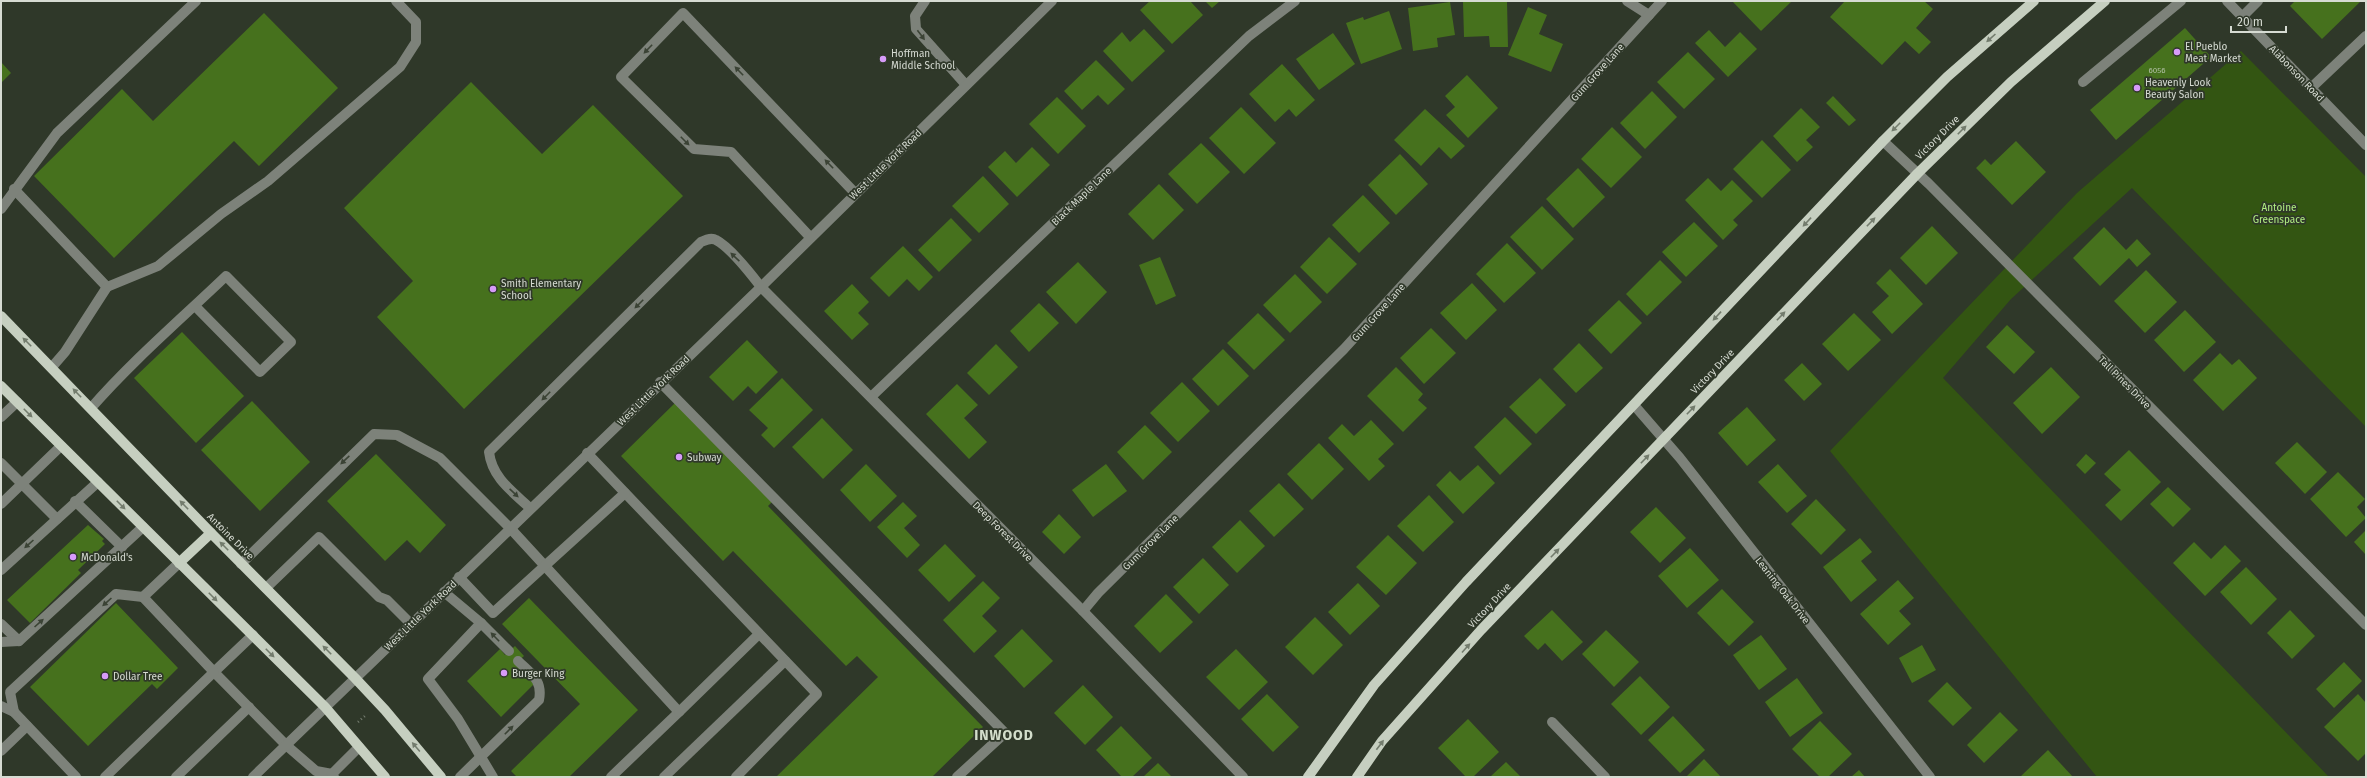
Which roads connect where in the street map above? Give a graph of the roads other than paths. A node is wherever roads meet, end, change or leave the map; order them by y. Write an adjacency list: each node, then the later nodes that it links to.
1 (196, 1): 24 (street)
2 (396, 1): 29 (street)
3 (925, 1): 19 (street, one-way to 19)
4 (1052, 1): 19 (street, West Little York Road)
5 (1295, 1): 35 (street, Black Maple Lane)
6 (1627, 1): 15 (street)
7 (1662, 1): 15 (street, Gum Grove Lane)
8 (2022, 1): 14 (main road)
9 (2034, 1): 14 (main road)
10 (2105, 1): 23 (main road, Victory Drive, one-way to 10)
11 (2181, 1): 18 (street)
12 (2227, 1): 16 (street, Alabonson Road)
13 (2258, 1): 16 (street)
14 (2020, 12): 21 (main road, one-way to 21)
15 (1649, 15): 63 (street, Gum Grove Lane)
16 (2242, 17): 20 (street, Alabonson Road)
17 (2366, 36): 20 (street)
18 (2083, 82)
19 (966, 85): 25 (street, West Little York Road)
20 (2311, 88): 22 (street, Alabonson Road)
21 (1883, 141): 23 (street, Tall Pines Drive); 37 (main road, one-way to 37)
22 (2366, 145)
23 (1918, 173): 40 (main road, Victory Drive, one-way to 23); 67 (street, Tall Pines Drive)
24 (14, 189): 26 (street); 29 (street)
25 (855, 193): 27 (street, West Little York Road); 27 (street, one-way to 27)
26 (1, 209)
27 (810, 237): 28 (street, West Little York Road)
28 (761, 286): 33 (street, West Little York Road); 35 (street, Deep Forest Drive); 49 (street, Deep Forest Drive, one-way to 49)
29 (107, 287): 32 (street)
30 (195, 306): 30 (street); 38 (street)
31 (1, 316): 32 (main road, Antoine Drive, one-way to 31)
32 (52, 367): 38 (main road, Antoine Drive, one-way to 32)
33 (660, 382): 42 (street, West Little York Road); 101 (street)
34 (1, 386): 36 (main road)
35 (871, 397): 63 (street, Deep Forest Drive)
36 (17, 402): 39 (street); 41 (main road, one-way to 41)
37 (1634, 404): 40 (street, Leaning Oak Drive); 103 (main road)
38 (91, 408): 53 (main road, Antoine Drive, one-way to 38)
39 (1, 417)
40 (1664, 439): 104 (main road, Victory Drive, one-way to 40); 106 (street, Leaning Oak Drive)
41 (61, 446): 44 (main road); 45 (street)
42 (587, 453): 46 (street); 49 (street, West Little York Road)
43 (1, 463): 45 (street)
44 (98, 482): 47 (street); 51 (main road, one-way to 51)
45 (22, 483): 48 (street); 50 (street)
46 (625, 493): 57 (street); 68 (street)
47 (75, 501): 50 (street); 54 (street)
48 (1, 504)
49 (530, 508): 52 (street, West Little York Road)
50 (57, 519): 58 (street, one-way to 58)
51 (143, 527): 54 (street); 55 (main road)
52 (510, 528): 56 (street, one-way to 56); 57 (street); 59 (street, West Little York Road)
53 (211, 533): 55 (main road); 56 (main road, Antoine Drive, one-way to 53)
54 (122, 547): 71 (street, one-way to 54)
55 (179, 563): 62 (street); 69 (main road, one-way to 69)
56 (241, 564): 60 (main road, Antoine Drive)
57 (544, 567): 59 (street); 81 (street)
58 (1, 570)
59 (459, 577): 61 (street, West Little York Road)
60 (266, 588): 66 (street); 76 (main road, Antoine Drive, one-way to 60)
61 (444, 592): 64 (street); 66 (street, West Little York Road)
62 (143, 597): 75 (street); 80 (street, one-way to 80)
63 (1083, 611): 102 (street, Deep Forest Drive)
64 (482, 623): 72 (street, one-way to 64); 87 (street)
65 (1, 624): 71 (street)
66 (411, 624): 76 (street, West Little York Road)
67 (2366, 625)
68 (759, 634): 74 (street); 81 (street)
69 (253, 636): 75 (street); 79 (main road, one-way to 79)
70 (1, 642): 71 (street)
71 (18, 642)
72 (509, 651)
73 (518, 661): 87 (street, one-way to 73)
74 (785, 661): 99 (street); 100 (street)
75 (214, 672): 78 (street); 91 (street)
76 (355, 678): 79 (street, West Little York Road); 95 (main road, Antoine Drive, one-way to 76)
77 (1, 706): 80 (street)
78 (249, 707): 84 (street); 92 (street)
79 (325, 707): 84 (street, West Little York Road); 85 (main road)
80 (14, 712): 83 (street)
81 (679, 712): 98 (street)
82 (1552, 722): 105 (street)
83 (27, 726): 86 (street); 90 (street)
84 (286, 745): 88 (street); 93 (street, West Little York Road)
85 (358, 747): 89 (street); 94 (main road)
86 (1, 751)
87 (481, 757): 96 (street); 97 (street)
88 (316, 774): 89 (street)
89 (333, 776)
90 (76, 777)
91 (105, 777)
92 (176, 777)
93 (253, 777)
94 (385, 777)
95 (441, 777)
96 (460, 777)
97 (493, 777)
98 (611, 777)
99 (664, 777)
100 (736, 777)
101 (957, 777)
102 (1243, 777)
103 (1308, 777)
104 (1357, 777)
105 (1605, 777)
106 (1930, 777)

